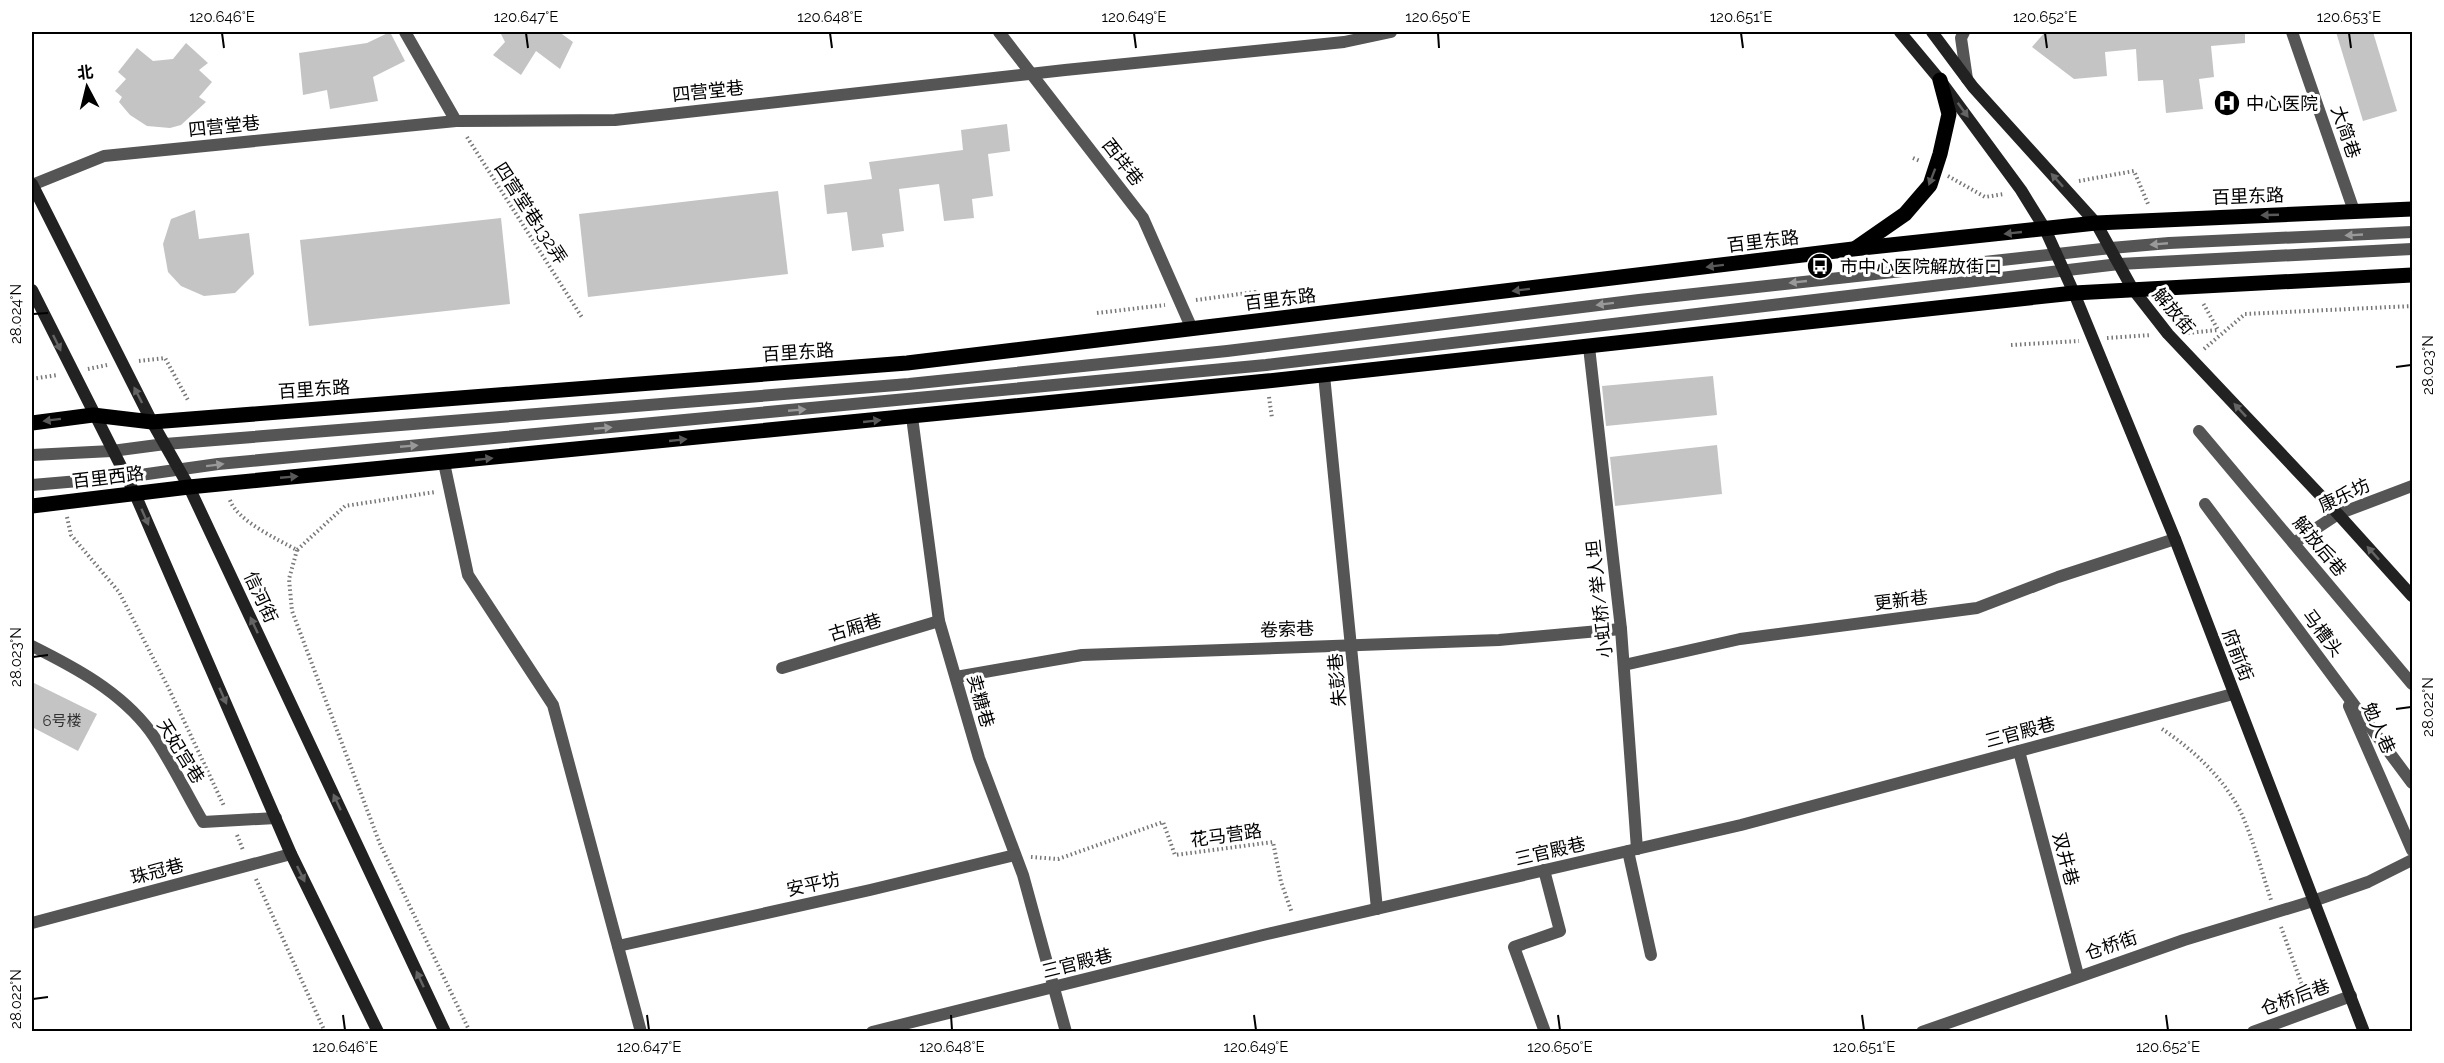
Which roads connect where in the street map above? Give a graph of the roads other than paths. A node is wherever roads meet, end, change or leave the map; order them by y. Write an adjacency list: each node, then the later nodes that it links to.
1 (405, 32): 11 (street)
2 (999, 32): 8 (street, 西垟巷)
3 (1391, 32): 8 (street, 四营堂巷)
4 (1900, 32): 10 (main road)
5 (1932, 32): 9 (main road, 解放街)
6 (1964, 32): 9 (street)
7 (2292, 32): 14 (street, 大简巷)
8 (1032, 74): 11 (street, 四营堂巷); 28 (street, 西垟巷)
9 (1967, 79): 15 (main road, 解放街, one-way to 9)
10 (1940, 80): 16 (main road, one-way to 16); 19 (main road, one-way to 19)
11 (456, 121): 12 (street, 四营堂巷)
12 (32, 185): 33 (main road, 信河街, one-way to 12)
13 (2412, 209): 14 (main road, 百里东路)
14 (2354, 211): 15 (main road, 百里东路, one-way to 15)
15 (2096, 223): 16 (main road, 百里东路); 18 (main road, 解放街)
16 (2045, 229): 19 (main road, 百里东路, one-way to 19); 21 (main road)
17 (2412, 232): 18 (street, one-way to 18)
18 (2110, 248): 21 (street); 22 (main road, 解放街)
19 (1853, 249): 28 (main road, 百里东路, one-way to 28)
20 (2412, 249): 22 (street)
21 (2056, 254): 23 (main road); 36 (street, one-way to 36)
22 (2119, 264): 23 (street); 25 (main road, 解放街)
23 (2064, 271): 27 (main road); 40 (street, one-way to 23)
24 (2412, 274): 25 (main road)
25 (2132, 288): 27 (main road); 48 (main road, 解放街, one-way to 25)
26 (32, 290): 31 (main road, one-way to 31)
27 (2074, 292): 29 (main road); 49 (main road, 府前街)
28 (1192, 329): 33 (main road, 百里东路)
29 (1590, 347): 30 (main road); 53 (street, 小虹桥/举人坦)
30 (1324, 375): 32 (main road); 54 (street, 朱彭巷)
31 (93, 415): 33 (main road); 34 (main road, one-way to 34); 37 (main road)
32 (912, 417): 39 (main road, one-way to 32); 52 (street, 卖糖巷)
33 (152, 422): 36 (main road, 信河街)
34 (32, 423)
35 (2199, 430): 50 (street, 解放后巷)
36 (165, 444): 37 (street); 40 (main road, 信河街)
37 (112, 451): 38 (street); 41 (main road)
38 (32, 455)
39 (444, 463): 44 (main road, one-way to 39); 74 (street)
40 (180, 470): 41 (street); 44 (main road, 信河街)
41 (126, 477): 42 (street); 45 (main road)
42 (32, 485)
43 (2412, 486): 48 (street, 康乐坊)
44 (189, 487): 45 (main road, 百里西路); 80 (main road, 信河街, one-way to 44)
45 (135, 494): 47 (main road, 百里西路); 64 (main road, one-way to 64)
46 (2205, 504): 60 (street, 马槽头)
47 (32, 506)
48 (2338, 514): 50 (street, 康乐坊); 51 (main road, 解放街, one-way to 48)
49 (2175, 539): 56 (street, 更新巷); 61 (main road, 府前街)
50 (2294, 543): 59 (street, 解放后巷)
51 (2412, 596)
52 (939, 621): 57 (street, 古厢巷); 58 (street, 卖糖巷)
53 (1621, 630): 54 (street, 卷索巷); 56 (street, 小虹桥/举人坦)
54 (1352, 645): 58 (street, 卷索巷); 72 (street, 朱彭巷)
55 (32, 646): 64 (street, 天妃宫巷)
56 (1624, 665): 65 (street, 小虹桥/举人坦)
57 (782, 668)
58 (956, 677): 68 (street, 卖糖巷)
59 (2412, 684)
60 (2341, 686): 63 (street, 马槽头); 66 (street, 勉人巷)
61 (2233, 694): 62 (street, 三官殿巷); 71 (main road, 府前街)
62 (2019, 751): 65 (street, 三官殿巷); 76 (street, 双井巷)
63 (2412, 783)
64 (276, 818): 67 (main road)
65 (1633, 850): 70 (street, 三官殿巷); 75 (street, 小虹桥/举人坦)
66 (2412, 850)
67 (291, 854): 73 (street, 珠冠巷); 79 (main road, one-way to 79)
68 (1015, 855): 74 (street, 安平坊); 77 (street, 卖糖巷)
69 (2412, 860): 71 (street, 仓桥街)
70 (1544, 870): 72 (street, 三官殿巷); 84 (street)
71 (2313, 901): 76 (street, 仓桥街); 78 (main road, 府前街)
72 (1377, 909): 77 (street, 三官殿巷)
73 (32, 923)
74 (618, 946): 81 (street)
75 (1651, 955)
76 (2078, 975): 85 (street, 仓桥街)
77 (1053, 987): 82 (street, 三官殿巷); 83 (street, 卖糖巷)
78 (2351, 996): 86 (street, 仓桥后巷); 87 (main road, 府前街)
79 (378, 1032)
80 (444, 1032)
81 (641, 1032)
82 (872, 1032)
83 (1066, 1032)
84 (1545, 1032)
85 (1922, 1032)
86 (2253, 1032)
87 (2364, 1032)

